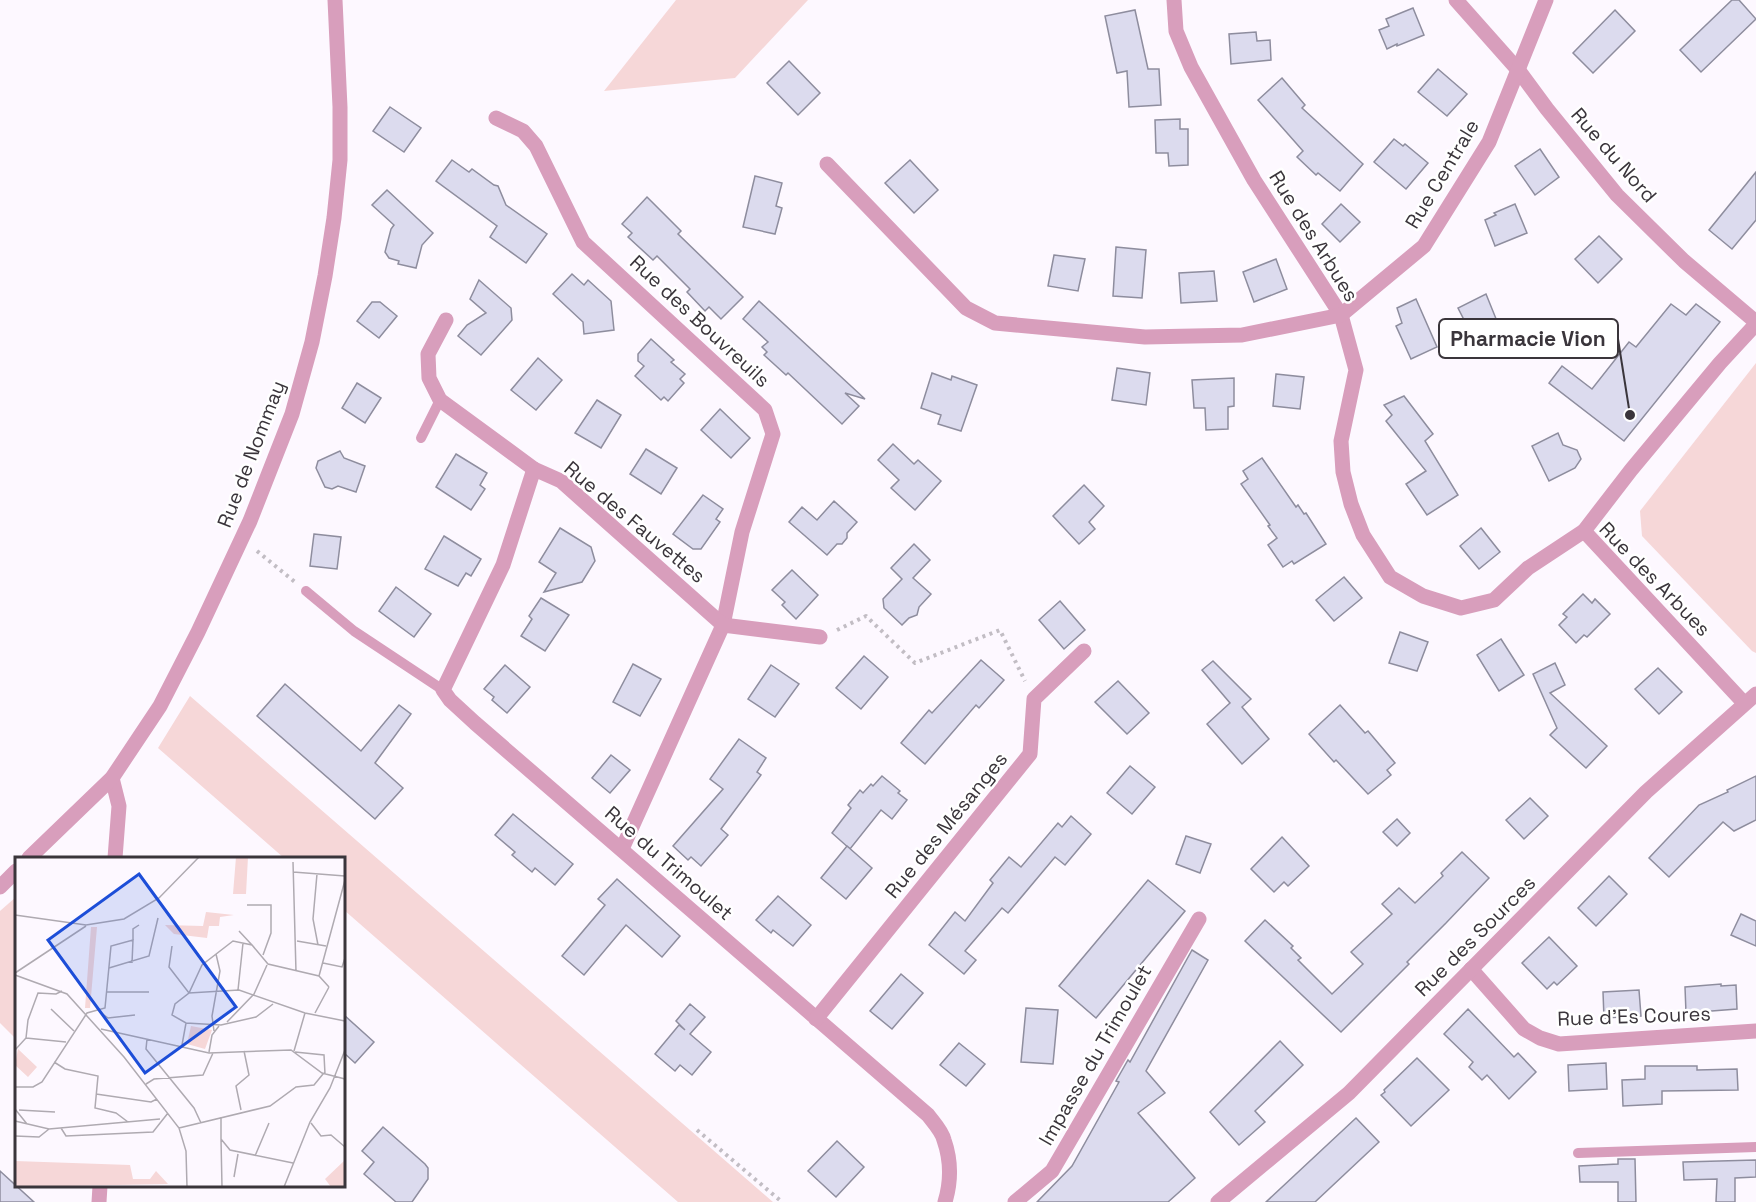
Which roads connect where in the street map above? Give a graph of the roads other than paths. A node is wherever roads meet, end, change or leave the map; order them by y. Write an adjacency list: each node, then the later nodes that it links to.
1 (335, 0): 21 (street, Rue de Nommay)
2 (1174, 0): 8 (street, Rue des Arbues)
3 (1456, 0): 5 (street, Rue du Nord)
4 (1546, 0): 5 (street, Rue Centrale)
5 (1519, 71): 8 (street, Rue Centrale); 10 (street, Rue du Nord)
6 (496, 118): 16 (street, Rue des Bouvreuils)
7 (827, 164): 8 (street, Rue Centrale)
8 (1341, 315): 14 (street, Rue des Arbues)
9 (446, 320): 11 (street)
10 (1756, 323): 14 (street)
11 (440, 400): 12 (lane); 13 (street)
12 (421, 438)
13 (534, 469): 16 (street, Rue des Fauvettes); 19 (street, Rue des Fauvettes)
14 (1584, 531): 20 (street, Rue des Arbues)
15 (306, 591): 19 (lane, Rue du Trimoulet)
16 (723, 625): 17 (street); 22 (street, Rue des Bouvreuils)
17 (820, 638)
18 (1084, 651): 29 (street, Rue des Mésanges)
19 (443, 690): 22 (street, Rue du Trimoulet)
20 (1750, 699): 28 (street, Rue des Sources)
21 (112, 778): 23 (street, Rue de Nommay); 24 (street)
22 (622, 849): 29 (street, Rue du Trimoulet)
23 (30, 857)
24 (115, 857)
25 (15, 872): 26 (street)
26 (0, 887)
27 (1199, 920): 36 (street, Impasse du Trimoulet)
28 (1472, 969): 30 (street, Rue d'Es Coures); 37 (street, Rue des Sources)
29 (816, 1019): 35 (street, Rue du Trimoulet)
30 (1756, 1031)
31 (1756, 1147): 32 (lane)
32 (1578, 1153)
33 (100, 1187): 34 (street)
34 (99, 1202)
35 (945, 1202)
36 (1015, 1202)
37 (1218, 1202)

